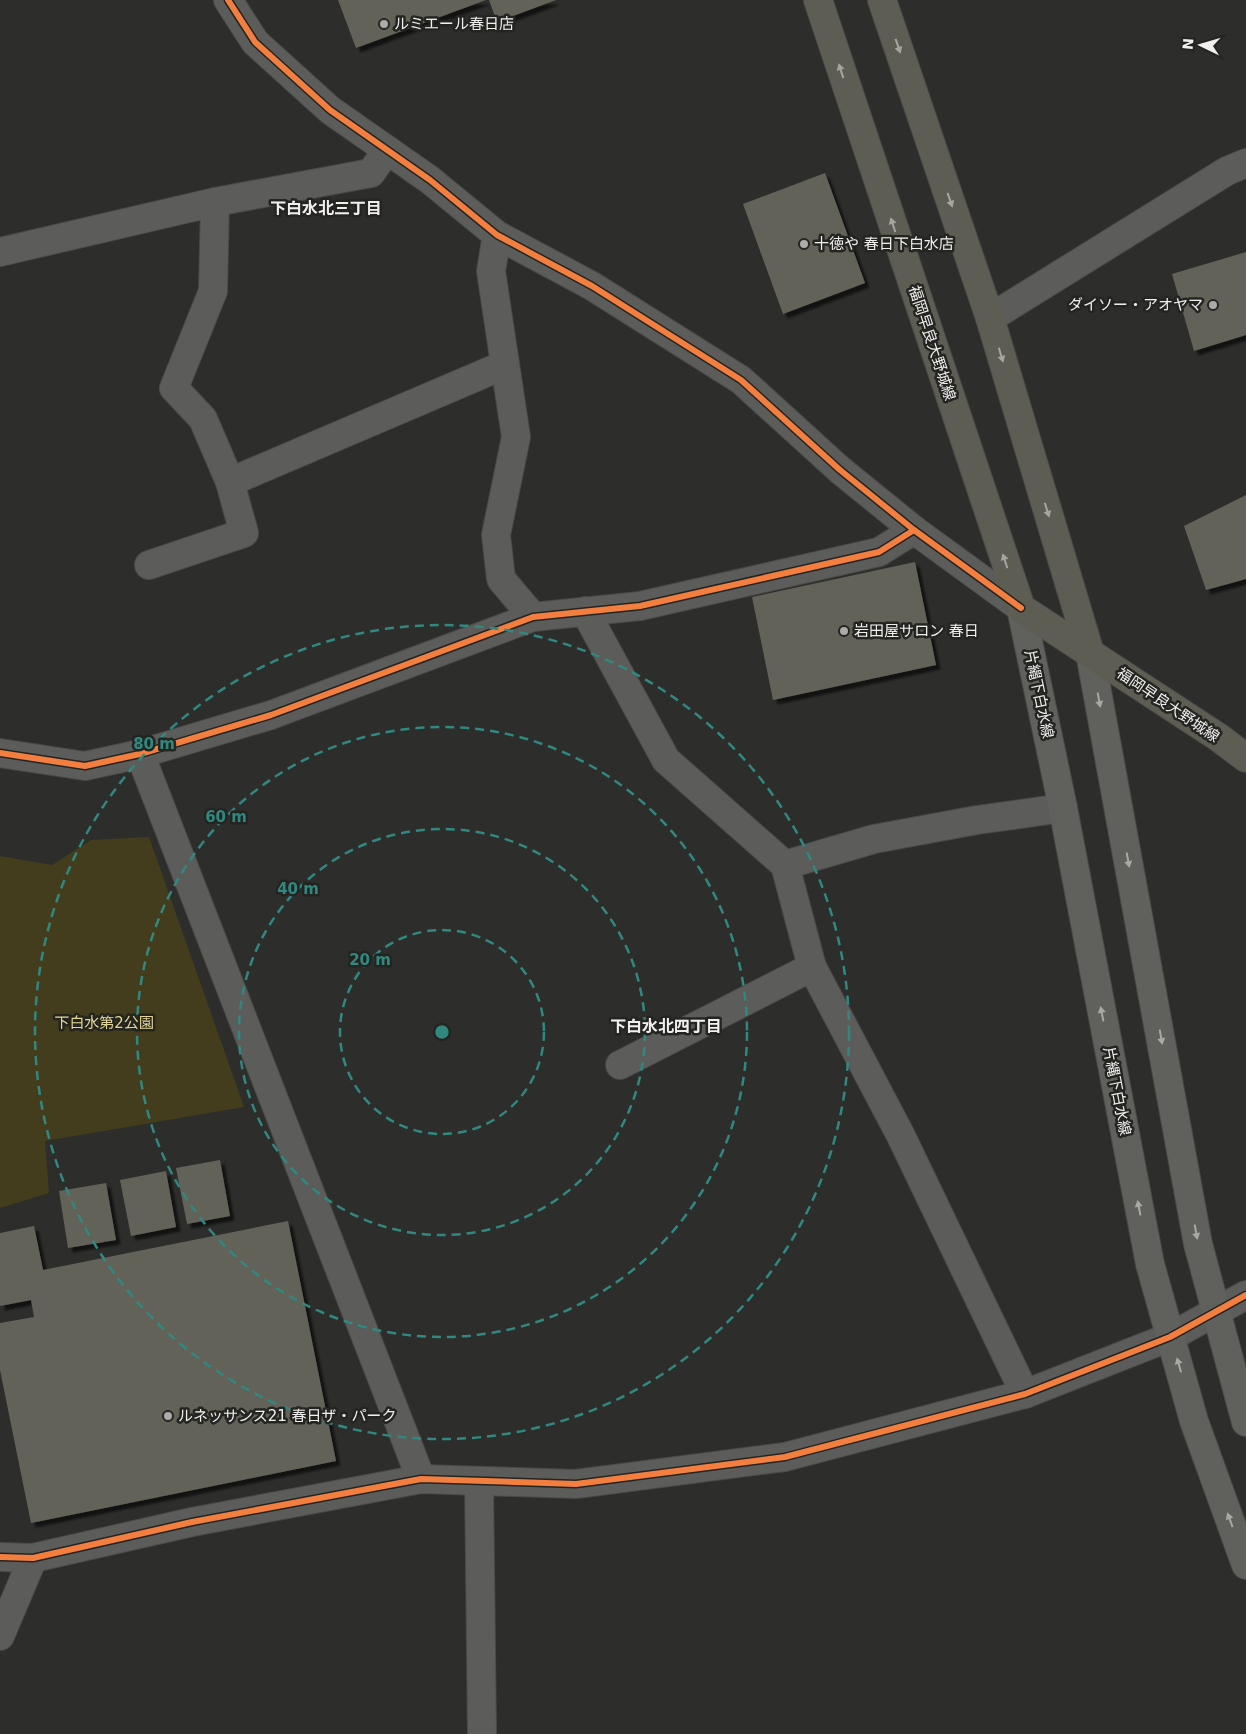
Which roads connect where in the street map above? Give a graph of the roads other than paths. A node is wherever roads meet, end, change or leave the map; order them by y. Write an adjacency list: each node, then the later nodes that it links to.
1 (228, 0): 4 (street)
2 (818, 0): 14 (main road, 福岡早良大野城線, one-way to 2)
3 (882, 0): 9 (main road, one-way to 9)
4 (388, 150): 6 (street); 7 (street)
5 (1246, 163): 9 (street)
6 (215, 202): 8 (street); 11 (street)
7 (497, 235): 10 (street); 12 (street)
8 (0, 252)
9 (990, 318): 17 (main road, one-way to 17)
10 (504, 365): 11 (street); 16 (street)
11 (230, 482): 13 (street)
12 (914, 530): 14 (street); 15 (street)
13 (149, 564)
14 (1021, 608): 17 (main road, 福岡早良大野城線); 21 (main road, 片縄下白水線)
15 (585, 611): 16 (street); 22 (street)
16 (533, 616): 19 (street)
17 (1090, 652): 20 (main road, 福岡早良大野城線); 26 (main road, one-way to 26)
18 (0, 753): 19 (street)
19 (140, 754): 30 (street)
20 (1246, 758)
21 (1063, 808): 22 (street); 27 (main road, 片縄下白水線, one-way to 21)
22 (785, 865): 23 (street)
23 (812, 967): 24 (street); 28 (street)
24 (620, 1064)
25 (1246, 1295): 26 (street)
26 (1217, 1312): 27 (street); 29 (main road)
27 (1170, 1337): 28 (street); 34 (main road, 片縄下白水線, one-way to 27)
28 (1025, 1394): 31 (street)
29 (1246, 1422)
30 (421, 1479): 31 (street); 33 (street)
31 (479, 1481): 36 (street)
32 (0, 1557): 33 (street)
33 (33, 1558): 35 (street)
34 (1246, 1566)
35 (0, 1636)
36 (482, 1734)

